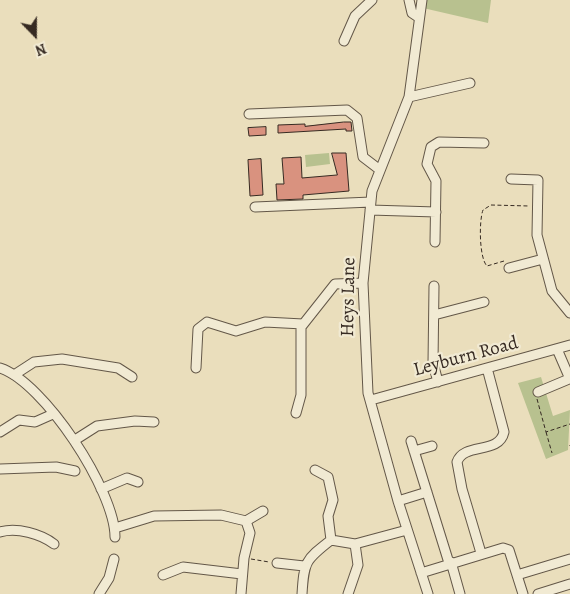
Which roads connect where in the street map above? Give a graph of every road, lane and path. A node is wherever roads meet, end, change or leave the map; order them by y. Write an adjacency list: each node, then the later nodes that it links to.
1 (372, 0): 5 (street)
2 (409, 0): 4 (street)
3 (422, 0): 4 (street, Heys Lane)
4 (418, 17): 7 (street, Heys Lane)
5 (344, 40)
6 (470, 83): 7 (street)
7 (409, 97): 10 (street, Heys Lane)
8 (249, 114): 10 (street)
9 (484, 143): 15 (street)
10 (380, 170): 12 (street, Heys Lane)
11 (511, 179): 13 (street)
12 (370, 206): 14 (street); 15 (street); 19 (street, Heys Lane)
13 (538, 206): 17 (street); 18 (path)
14 (255, 207)
15 (436, 212): 16 (street)
16 (435, 242)
17 (543, 259): 18 (street); 22 (street)
18 (509, 268)
19 (363, 283): 24 (street); 35 (street, Heys Lane)
20 (434, 286): 23 (street)
21 (484, 302): 23 (street)
22 (570, 313)
23 (434, 315): 33 (street)
24 (303, 324): 28 (street); 36 (street)
25 (570, 345): 26 (street, Leyburn Road)
26 (557, 349): 29 (street, Leyburn Road); 32 (street)
27 (0, 368): 30 (street)
28 (196, 368)
29 (487, 368): 33 (street, Leyburn Road); 61 (street)
30 (14, 375): 31 (street); 37 (street)
31 (132, 377)
32 (569, 379): 34 (street)
33 (438, 382): 35 (street, Leyburn Road)
34 (538, 392): 41 (path)
35 (371, 400): 53 (street, Heys Lane)
36 (296, 413)
37 (53, 414): 40 (street); 42 (street)
38 (154, 422): 42 (street)
39 (570, 424): 41 (path)
40 (0, 432)
41 (546, 432): 46 (path)
42 (75, 440): 51 (street)
43 (411, 441): 45 (street)
44 (432, 446): 45 (street)
45 (414, 451): 52 (street)
46 (552, 453)
47 (0, 469): 49 (street)
48 (315, 470): 58 (street)
49 (75, 471)
50 (138, 482): 51 (street)
51 (101, 489): 55 (street)
52 (427, 492): 53 (street); 65 (street)
53 (398, 501): 56 (street, Heys Lane)
54 (263, 511): 55 (street)
55 (246, 521): 62 (street)
56 (407, 530): 60 (street); 68 (street, Heys Lane)
57 (0, 532): 59 (street)
58 (331, 540): 60 (street); 67 (street)
59 (54, 544)
60 (355, 544): 77 (street)
61 (481, 553): 65 (street); 71 (street)
62 (244, 558): 66 (path); 69 (street)
63 (114, 559): 74 (street)
64 (570, 559): 71 (street)
65 (450, 562): 68 (street); 79 (street)
66 (277, 563): 67 (street)
67 (304, 566): 76 (street)
68 (421, 572): 78 (street, Heys Lane)
69 (242, 574): 70 (street); 75 (street)
70 (162, 575)
71 (517, 575): 80 (street)
72 (570, 584): 73 (street)
73 (548, 592): 81 (street)
74 (102, 593)
75 (241, 594)
76 (302, 594)
77 (348, 594)
78 (428, 594)
79 (460, 594)
80 (523, 594)
81 (538, 594)

